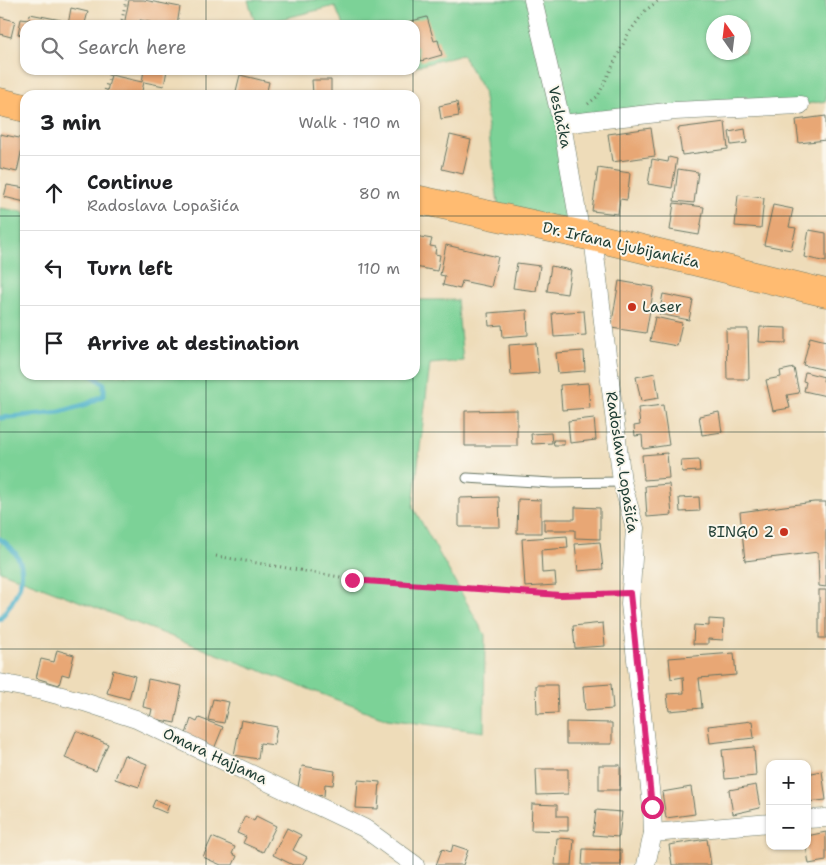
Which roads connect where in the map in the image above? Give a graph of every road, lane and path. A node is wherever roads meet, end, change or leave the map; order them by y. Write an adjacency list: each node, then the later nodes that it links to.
1 (126, 0): 4 (path)
2 (533, 0): 10 (street, Veslačka)
3 (659, 0): 10 (path)
4 (122, 20)
5 (109, 75): 6 (path)
6 (105, 90)
7 (0, 102): 9 (main road)
8 (800, 106): 10 (street)
9 (20, 107)
10 (562, 124): 12 (street, Veslačka)
11 (420, 199): 12 (main road, Dr. Irfana Ljubijankića)
12 (587, 236): 13 (main road, Dr. Irfana Ljubijankića); 15 (street, Radoslava Lopašića)
13 (826, 293)
14 (468, 478): 15 (lane)
15 (622, 482): 17 (street, Radoslava Lopašića)
16 (216, 556): 17 (path)
17 (630, 593): 22 (street, Radoslava Lopašića)
18 (0, 683): 23 (street, Omara Hajjama)
19 (826, 818): 20 (street)
20 (811, 819)
21 (766, 823): 22 (street)
22 (653, 834): 24 (street, Radoslava Lopašića)
23 (415, 865)
24 (646, 865)

